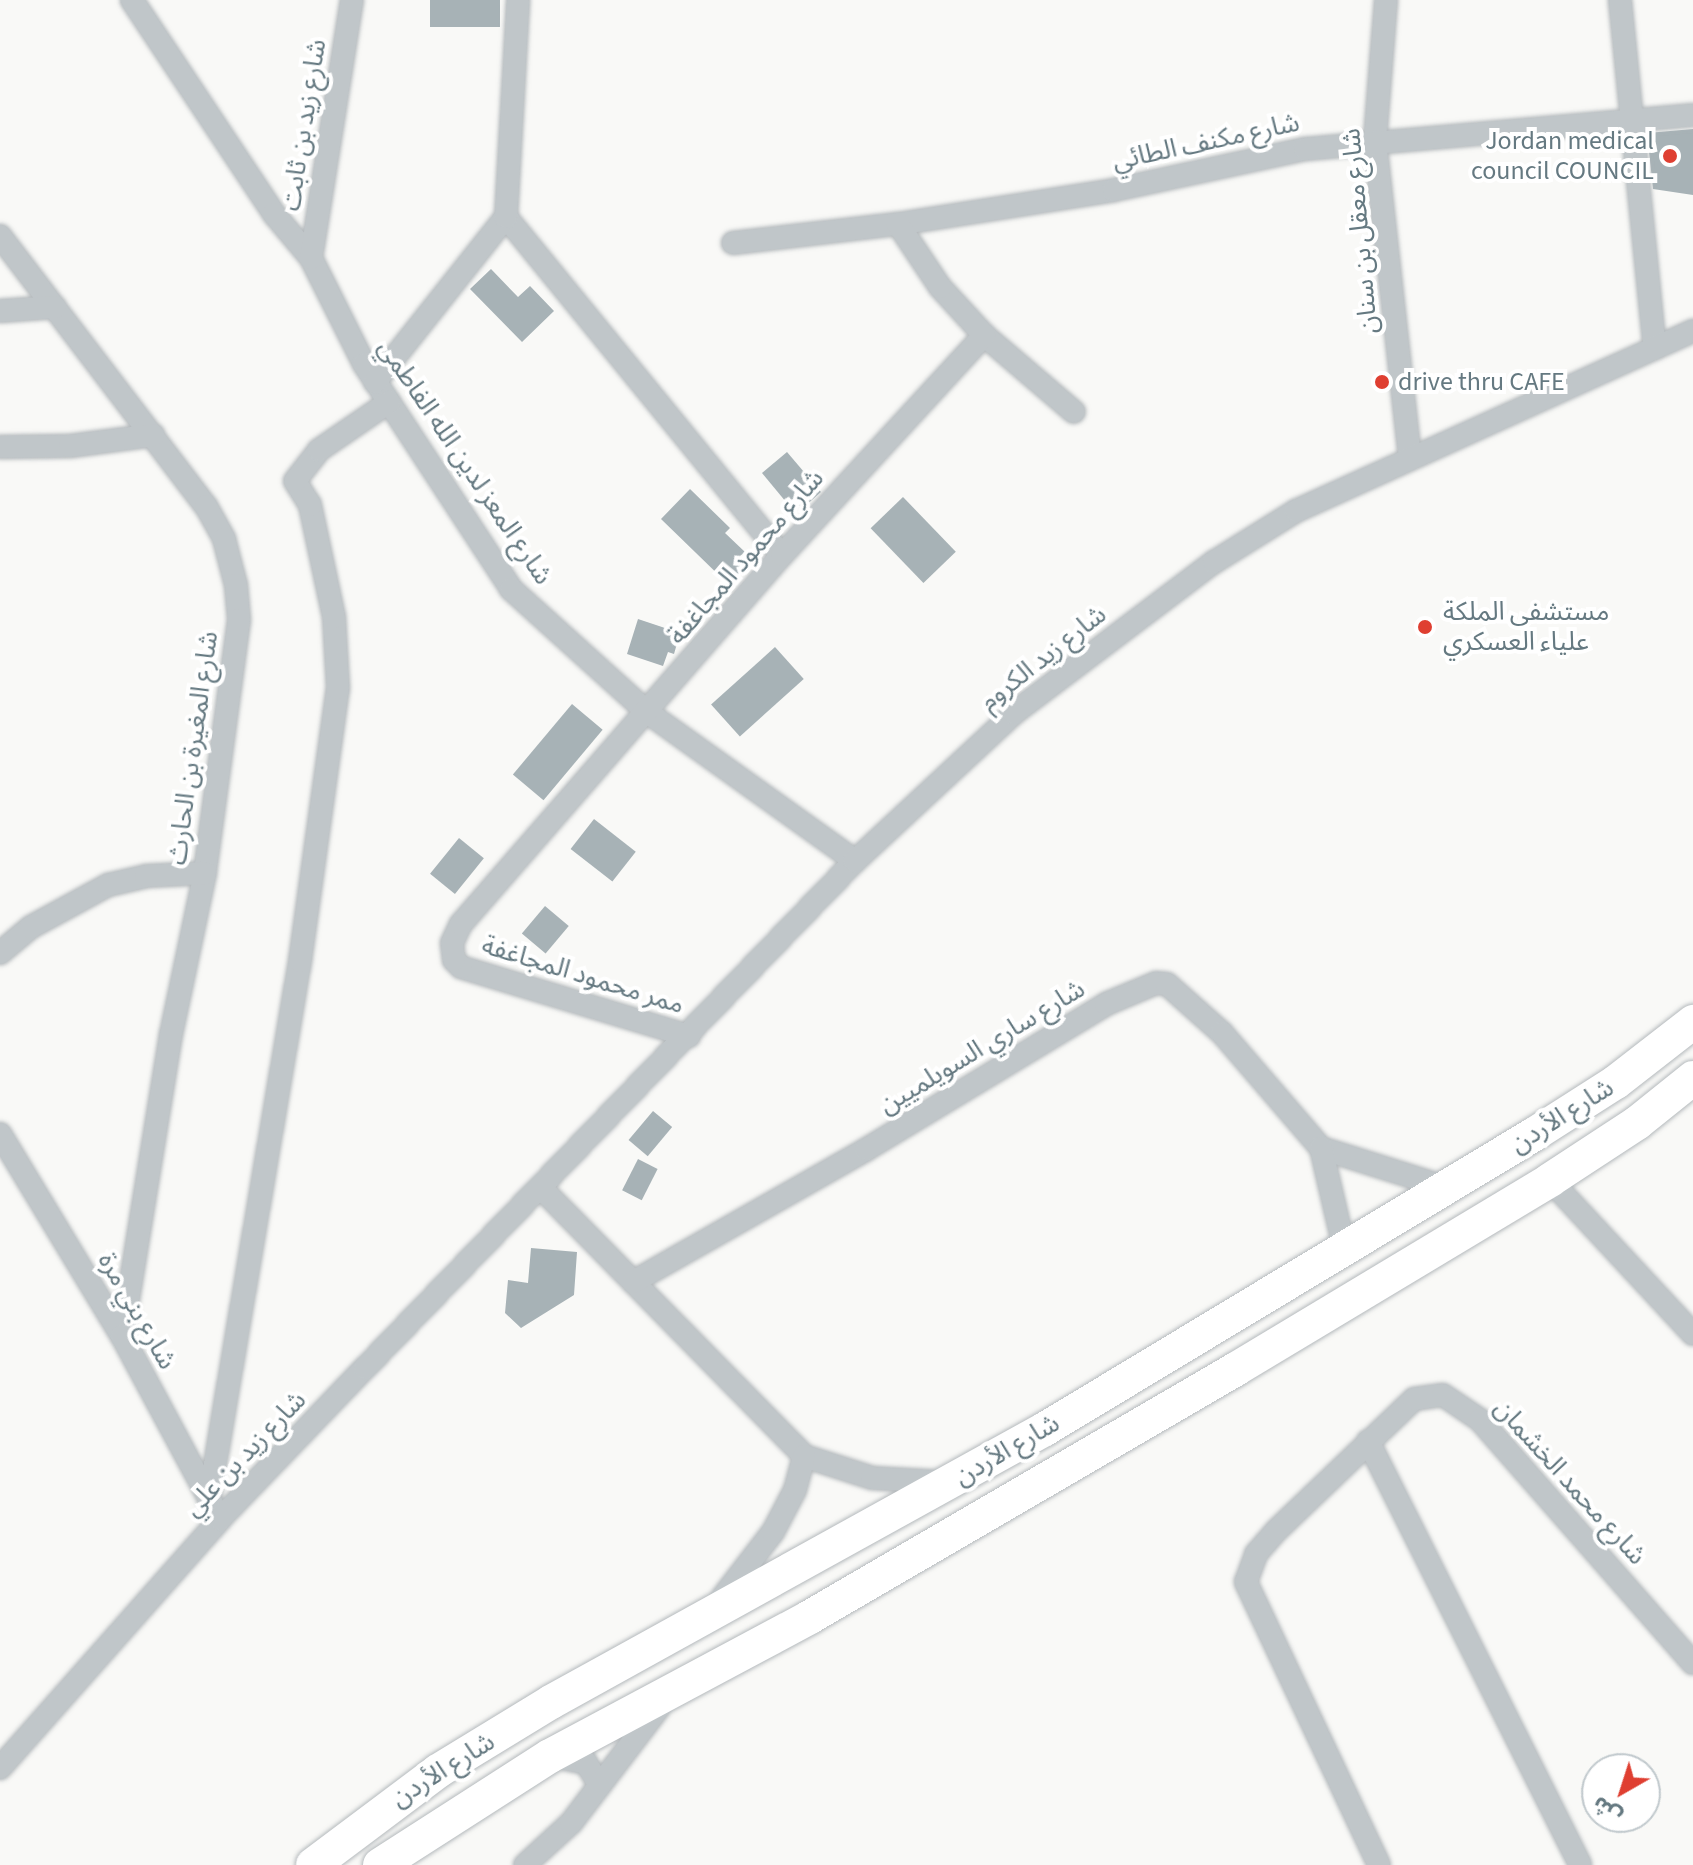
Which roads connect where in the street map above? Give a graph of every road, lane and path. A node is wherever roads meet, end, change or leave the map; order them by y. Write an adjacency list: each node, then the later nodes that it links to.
1 (132, 0): 13 (street, شارع المعز لدين الله الفاطمي)
2 (352, 0): 13 (street, شارع زيد بن ثابت)
3 (518, 0): 9 (street)
4 (1386, 0): 8 (street, شارع معقل بن سنان)
5 (1620, 0): 7 (street)
6 (1693, 115): 7 (street, شارع مكنف الطائي)
7 (1629, 118): 8 (street, شارع مكنف الطائي); 18 (street)
8 (1375, 141): 10 (street, شارع مكنف الطائي); 24 (street, شارع معقل بن سنان)
9 (506, 217): 19 (street); 25 (street)
10 (898, 224): 12 (street, شارع مكنف الطائي); 17 (street)
11 (0, 236): 14 (street, شارع المغيرة بن الحارث)
12 (733, 243)
13 (311, 258): 19 (street, شارع المعز لدين الله الفاطمي)
14 (55, 307): 15 (street); 22 (street, شارع المغيرة بن الحارث)
15 (0, 311)
16 (1693, 331): 18 (street, شارع زيد الكروم)
17 (984, 335): 21 (street); 25 (street, شارع محمود المجاغفة)
18 (1655, 348): 24 (street, شارع زيد الكروم)
19 (375, 382): 20 (street, شارع المعز لدين الله الفاطمي)
20 (389, 402): 26 (street, شارع المعز لدين الله الفاطمي); 46 (street)
21 (1074, 412)
22 (153, 435): 23 (street); 28 (street, شارع المغيرة بن الحارث)
23 (0, 447)
24 (1410, 457): 27 (street, شارع زيد الكروم)
25 (782, 555): 26 (street, شارع محمود المجاغفة)
26 (647, 712): 27 (street, شارع المعز لدين الله الفاطمي); 29 (street, شارع محمود المجاغفة)
27 (855, 861): 32 (street, شارع زيد الكروم)
28 (205, 873): 30 (street); 42 (street, شارع المغيرة بن الحارث)
29 (461, 924): 32 (street, ممر محمود المجاغفة)
30 (0, 953)
31 (1693, 1022): 37 (highway, شارع الأردن)
32 (689, 1036): 38 (street, شارع زيد الكروم)
33 (1693, 1078): 36 (highway, شارع الأردن)
34 (0, 1134): 42 (street, شارع بني مرة)
35 (1321, 1148): 37 (street); 39 (street, شارع ساري السويلميين); 40 (street, شارع ساري السويلميين)
36 (1550, 1180): 41 (street); 49 (highway, شارع الأردن)
37 (1445, 1187): 39 (highway, شارع الأردن)
38 (541, 1188): 40 (street); 46 (street, شارع زيد بن علي)
39 (1344, 1247): 45 (highway, شارع الأردن)
40 (633, 1282): 44 (street)
41 (1693, 1334)
42 (122, 1336): 46 (street, شارع بني مرة)
43 (1368, 1441): 48 (street, شارع محمد الخشمان); 56 (street, شارع محمد الخشمان); 57 (street)
44 (804, 1456): 45 (street); 47 (street)
45 (952, 1482): 47 (highway, شارع الأردن)
46 (215, 1509): 51 (street, شارع زيد بن علي)
47 (708, 1616): 53 (highway, شارع الأردن)
48 (1693, 1663)
49 (670, 1695): 50 (highway, شارع الأردن); 52 (street)
50 (550, 1756): 52 (street); 54 (highway, شارع الأردن)
51 (0, 1768)
52 (600, 1785): 55 (street)
53 (313, 1865)
54 (380, 1865)
55 (525, 1865)
56 (1379, 1865)
57 (1580, 1865)

